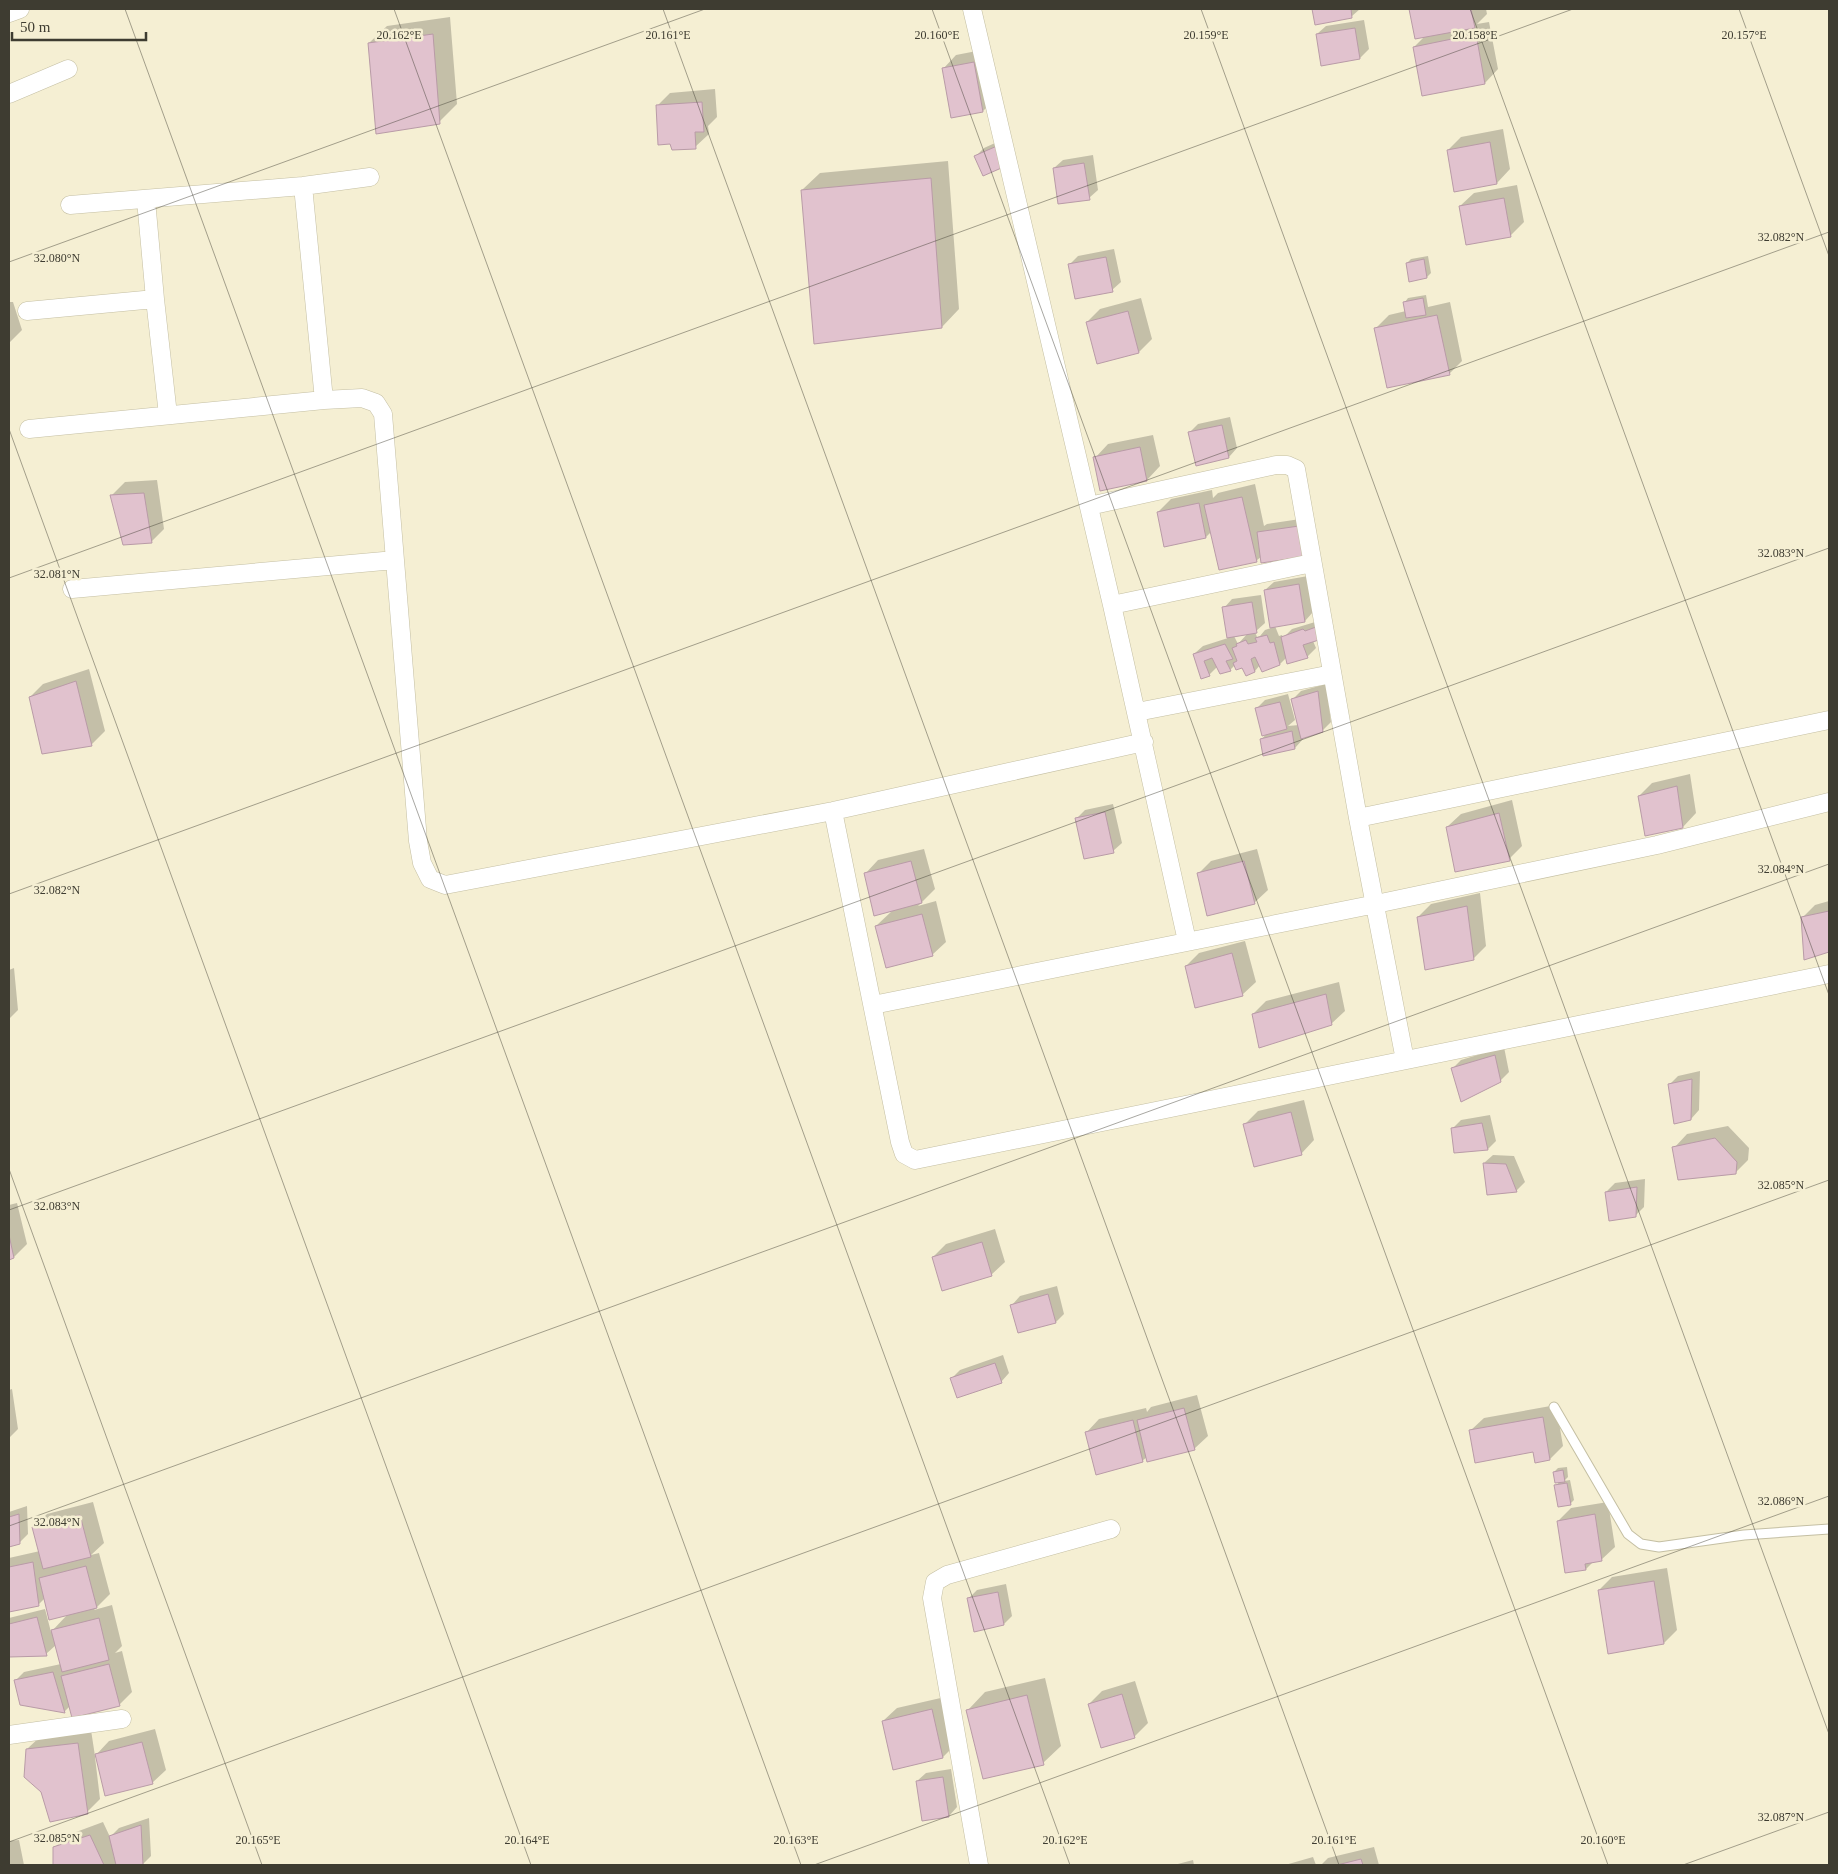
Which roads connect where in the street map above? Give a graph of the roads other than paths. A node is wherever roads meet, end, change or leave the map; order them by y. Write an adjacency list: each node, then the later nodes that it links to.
1 (20, 9): 3 (street)
2 (972, 9): 15 (street)
3 (9, 13)
4 (68, 68): 5 (street)
5 (9, 94)
6 (370, 177): 7 (street)
7 (303, 186): 8 (street); 12 (street)
8 (146, 200): 9 (street); 10 (street)
9 (70, 205)
10 (155, 299): 11 (street); 13 (street)
11 (27, 311)
12 (324, 400): 13 (street); 16 (street)
13 (168, 415): 14 (street)
14 (29, 429)
15 (1089, 506): 17 (street); 19 (street)
16 (395, 560): 18 (street); 25 (street)
17 (1312, 563): 19 (street); 20 (street)
18 (72, 589)
19 (1112, 605): 21 (street)
20 (1332, 674): 21 (street); 26 (street)
21 (1137, 712): 23 (street)
22 (1829, 720): 26 (street)
23 (1144, 742): 25 (street); 28 (street)
24 (1829, 802): 27 (street)
25 (833, 811): 30 (street)
26 (1358, 818): 27 (street)
27 (1376, 904): 28 (street); 31 (street)
28 (1187, 941): 30 (street)
29 (1829, 974): 31 (street)
30 (873, 1005): 31 (street)
31 (1405, 1060)
32 (1554, 1407): 34 (lane)
33 (1112, 1529): 37 (street)
34 (1829, 1529)
35 (122, 1719): 36 (street)
36 (9, 1735)
37 (979, 1865)

